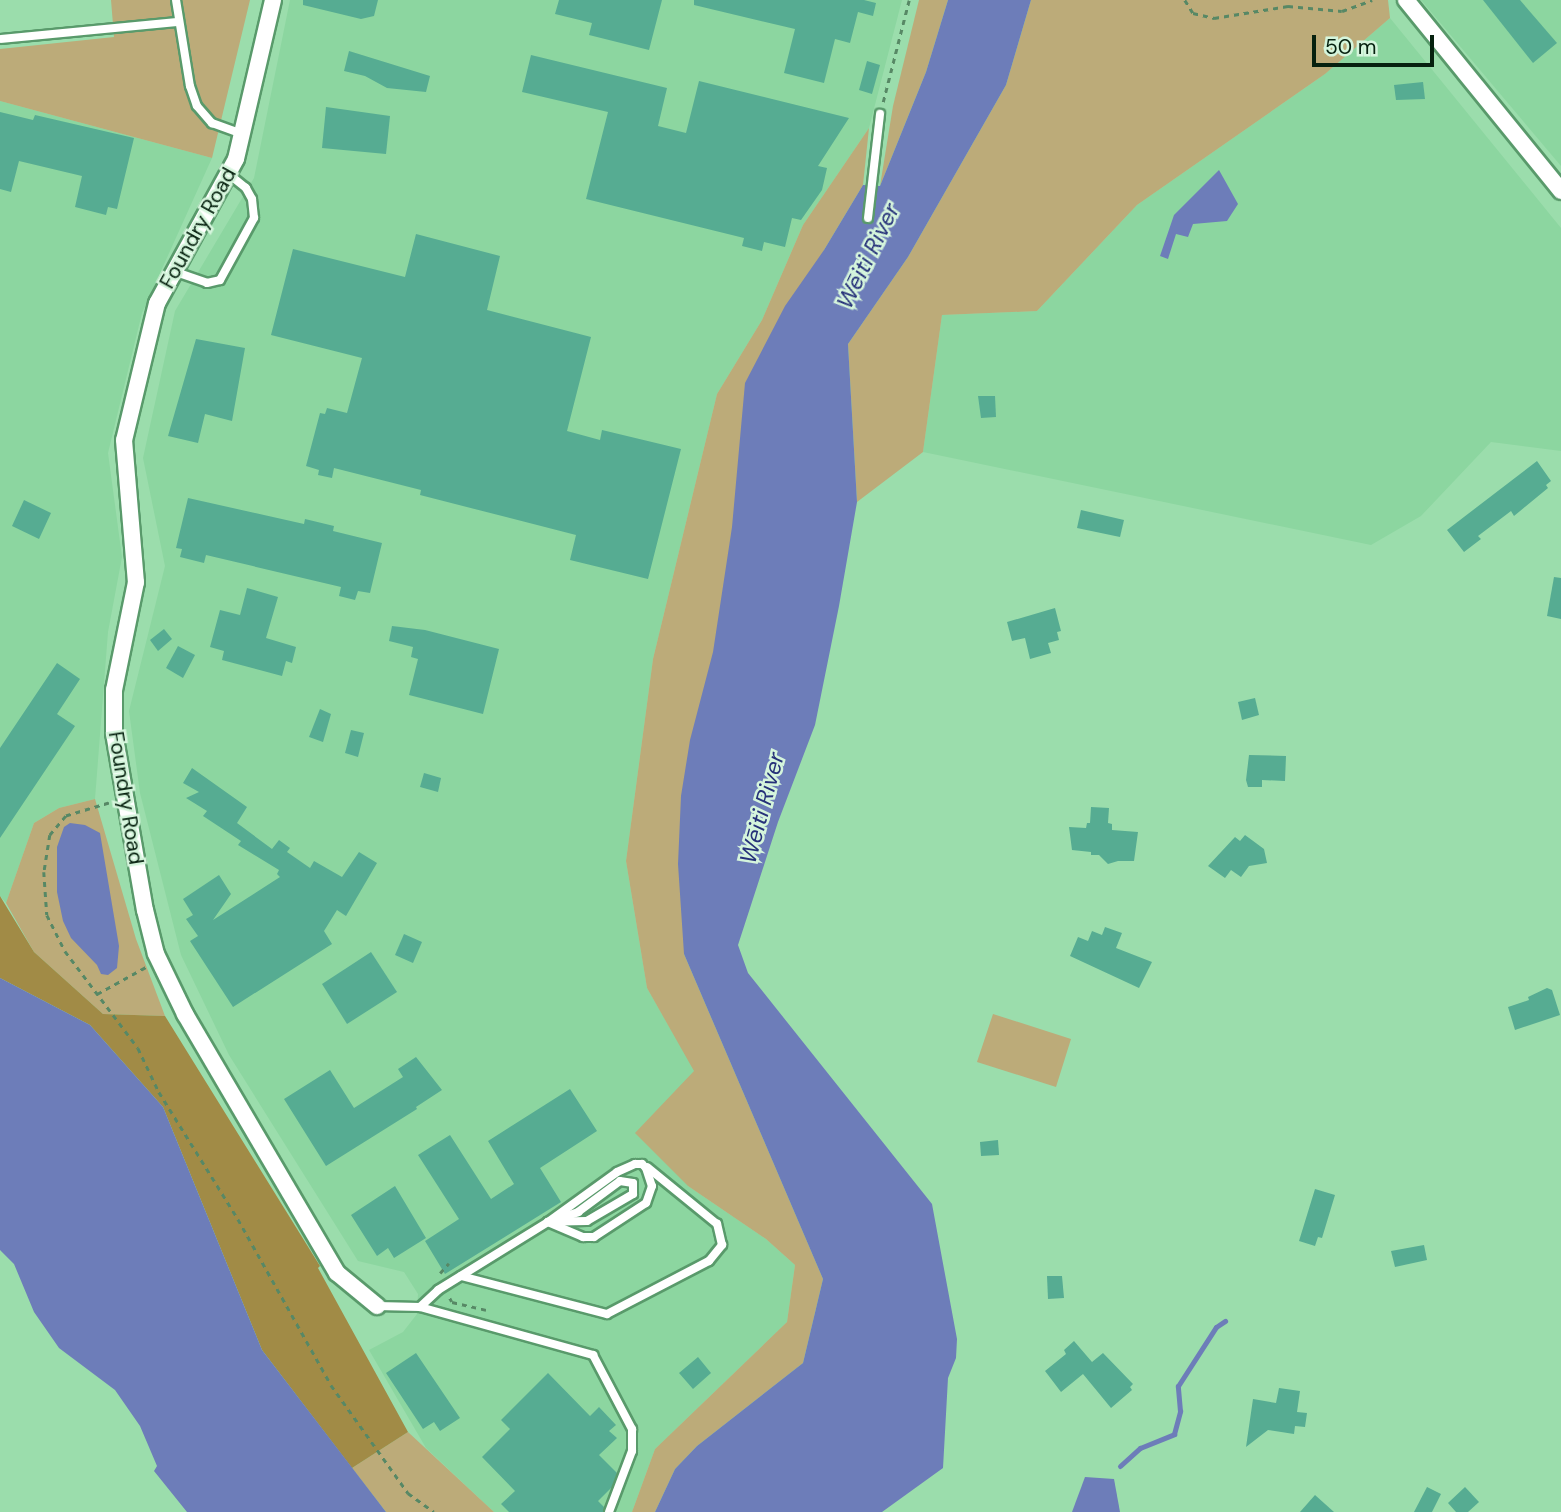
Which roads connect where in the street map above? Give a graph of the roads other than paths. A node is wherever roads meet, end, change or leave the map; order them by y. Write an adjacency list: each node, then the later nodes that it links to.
1 (176, 0): 4 (lane)
2 (272, 0): 7 (street, Foundry Road)
3 (1406, 0): 9 (street)
4 (178, 22): 5 (lane); 7 (lane)
5 (1, 39)
6 (880, 114): 10 (lane)
7 (243, 134): 8 (street, Foundry Road)
8 (230, 175): 11 (street, Foundry Road); 11 (lane)
9 (1561, 191)
10 (868, 218)
11 (173, 271): 15 (street, Foundry Road)
12 (645, 1165): 13 (lane); 13 (lane); 14 (lane)
13 (548, 1222): 13 (lane); 14 (lane)
14 (461, 1276): 16 (lane)
15 (377, 1306): 16 (lane)
16 (420, 1307): 17 (lane)
17 (609, 1512)

